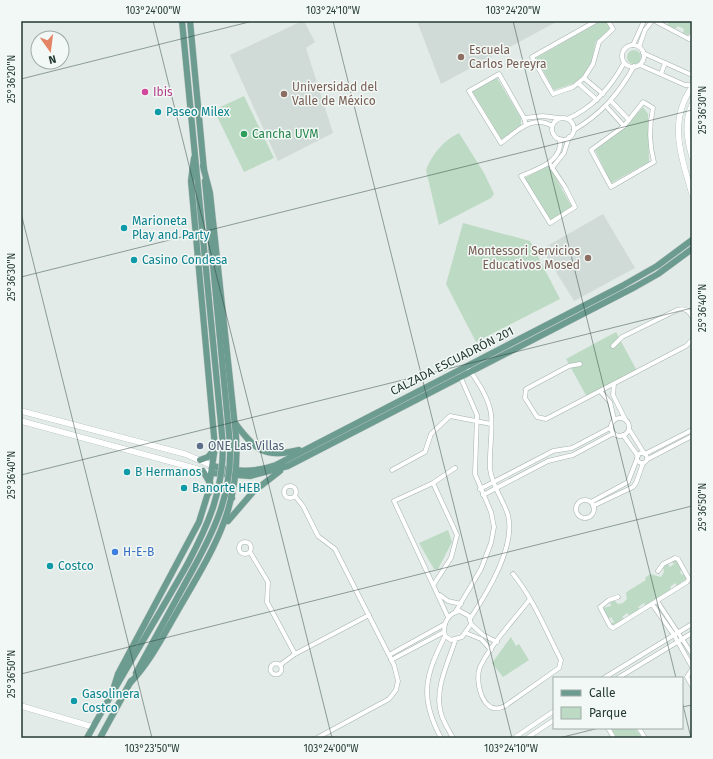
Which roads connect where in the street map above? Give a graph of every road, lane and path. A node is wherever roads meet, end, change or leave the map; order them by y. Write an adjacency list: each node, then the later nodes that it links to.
1 (182, 21): 43 (main road)
2 (190, 21): 45 (main road)
3 (596, 21): 20 (street)
4 (608, 21): 19 (street)
5 (644, 21): 7 (street)
6 (653, 21): 8 (street); 9 (street)
7 (640, 27): 8 (street); 10 (street)
8 (645, 30): 11 (street)
9 (692, 35)
10 (632, 45): 11 (street); 13 (street)
11 (639, 47): 12 (street)
12 (643, 53): 14 (street); 15 (street)
13 (624, 63): 16 (street); 22 (street)
14 (665, 63): 17 (street); 18 (street)
15 (640, 64): 16 (street); 17 (street)
16 (634, 66): 24 (street)
17 (661, 74): 21 (street)
18 (692, 75)
19 (584, 78): 20 (street); 22 (street)
20 (578, 83): 23 (street)
21 (692, 86): 26 (main road)
22 (602, 94): 23 (street)
23 (597, 100): 31 (street)
24 (611, 101): 25 (street); 32 (street)
25 (606, 106): 36 (street); 37 (street)
26 (682, 107): 27 (main road); 47 (main road)
27 (691, 108): 42 (main road)
28 (543, 116): 29 (street); 30 (street); 33 (street)
29 (524, 118): 34 (street); 34 (street)
30 (560, 118): 31 (street); 35 (street)
31 (567, 119): 37 (street)
32 (629, 120): 36 (street); 36 (street)
33 (542, 122): 34 (street); 35 (street)
34 (526, 125)
35 (552, 126): 39 (street)
36 (624, 126)
37 (574, 130): 38 (street)
38 (569, 137): 39 (street); 41 (street)
39 (560, 139): 40 (street)
40 (559, 151): 41 (street); 44 (street)
41 (564, 154): 46 (street)
42 (692, 157)
43 (194, 158): 73 (main road); 141 (main road, bridge)
44 (549, 164): 46 (street); 46 (street)
45 (203, 166): 64 (main road); 139 (main road, bridge)
46 (552, 168)
47 (692, 194)
48 (692, 240): 54 (main road, CALZADA ESCUADRÓN 201)
49 (691, 250): 56 (main road, CALZADA ESCUADRÓN 201)
50 (692, 317): 52 (street)
51 (692, 341): 58 (street)
52 (613, 346)
53 (580, 364): 59 (street)
54 (466, 366): 55 (main road, CALZADA ESCUADRÓN 201); 56 (street)
55 (457, 370): 57 (street); 74 (main road, CALZADA ESCUADRÓN 201)
56 (471, 372): 57 (main road, CALZADA ESCUADRÓN 201); 66 (street)
57 (461, 378): 65 (street); 82 (main road, CALZADA ESCUADRÓN 201)
58 (614, 384): 59 (street); 61 (street)
59 (600, 391): 62 (street)
60 (21, 411): 79 (main road)
61 (625, 419): 62 (street); 68 (street)
62 (614, 420): 67 (street)
63 (21, 421): 84 (main road)
64 (235, 423): 74 (main road); 75 (main road)
65 (477, 423): 66 (street); 85 (street); 93 (street)
66 (491, 424): 89 (street)
67 (610, 428): 70 (street); 89 (street)
68 (629, 429): 71 (street); 76 (street)
69 (692, 430): 76 (street)
70 (612, 434): 71 (street); 92 (street)
71 (623, 435): 77 (street)
72 (692, 436): 78 (street)
73 (215, 449): 75 (main road); 79 (main road); 81 (main road)
74 (306, 449): 88 (main road, CALZADA ESCUADRÓN 201)
75 (238, 453): 88 (main road)
76 (645, 453): 77 (street); 78 (street)
77 (637, 458): 80 (street); 98 (street)
78 (648, 459): 80 (street)
79 (199, 460): 81 (main road); 84 (main road)
80 (643, 463): 98 (street)
81 (213, 466): 87 (main road); 88 (main road, CALZADA ESCUADRÓN 201)
82 (288, 466): 88 (main road, CALZADA ESCUADRÓN 201); 99 (main road)
83 (455, 468): 91 (street)
84 (196, 469): 86 (main road)
85 (392, 470)
86 (203, 471): 87 (main road); 90 (main road)
87 (212, 473): 88 (main road, CALZADA ESCUADRÓN 201); 90 (main road)
88 (237, 474): 97 (main road)
89 (493, 482): 92 (street); 93 (street)
90 (210, 483): 94 (main road)
91 (433, 483): 103 (street); 103 (street)
92 (496, 488): 95 (street); 113 (street)
93 (480, 489): 95 (street)
94 (208, 493): 97 (main road); 141 (main road)
95 (483, 495): 108 (street)
96 (295, 496): 111 (street)
97 (232, 498): 99 (main road)
98 (592, 504): 98 (street)
99 (224, 526): 139 (main road)
100 (250, 552): 130 (street)
101 (658, 571): 107 (street)
102 (513, 574): 106 (street)
103 (434, 584): 104 (street)
104 (438, 593): 108 (street); 112 (street)
105 (618, 597): 109 (street)
106 (530, 599): 125 (street); 129 (street)
107 (657, 601): 109 (street); 117 (street)
108 (461, 604): 110 (street)
109 (652, 604): 121 (street)
110 (456, 611): 112 (street); 113 (street)
111 (369, 615): 130 (street); 132 (street)
112 (448, 617): 114 (street)
113 (470, 619): 115 (street)
114 (445, 624): 118 (street); 127 (street)
115 (471, 624): 119 (street); 122 (street)
116 (692, 624): 117 (street)
117 (679, 632): 121 (street); 123 (street)
118 (444, 634): 124 (street); 128 (street); 151 (street)
119 (466, 634): 122 (street); 124 (street)
120 (692, 634): 123 (street)
121 (674, 636): 126 (street); 137 (street)
122 (482, 637): 125 (street); 129 (street)
123 (683, 639): 126 (street); 131 (street)
124 (455, 641): 152 (street)
125 (497, 642): 129 (street)
126 (678, 642): 133 (street); 138 (street)
127 (410, 644): 128 (street); 132 (street)
128 (413, 649): 134 (street)
129 (491, 650)
130 (295, 654): 135 (street)
131 (692, 654): 133 (street)
132 (389, 655): 134 (street)
133 (687, 657): 136 (street)
134 (392, 660): 150 (street)
135 (280, 665)
136 (692, 668): 140 (street)
137 (606, 677)
138 (620, 677)
139 (130, 683): 149 (main road)
140 (692, 686)
141 (113, 690): 145 (main road)
142 (21, 706): 145 (main road)
143 (553, 712): 153 (street)
144 (553, 721): 154 (street)
145 (93, 727): 148 (main road)
146 (609, 729): 155 (street)
147 (640, 729): 156 (street)
148 (87, 738)
149 (100, 738)
150 (317, 738)
151 (441, 738)
152 (453, 738)
153 (514, 738)
154 (527, 738)
155 (614, 738)
156 (645, 738)

